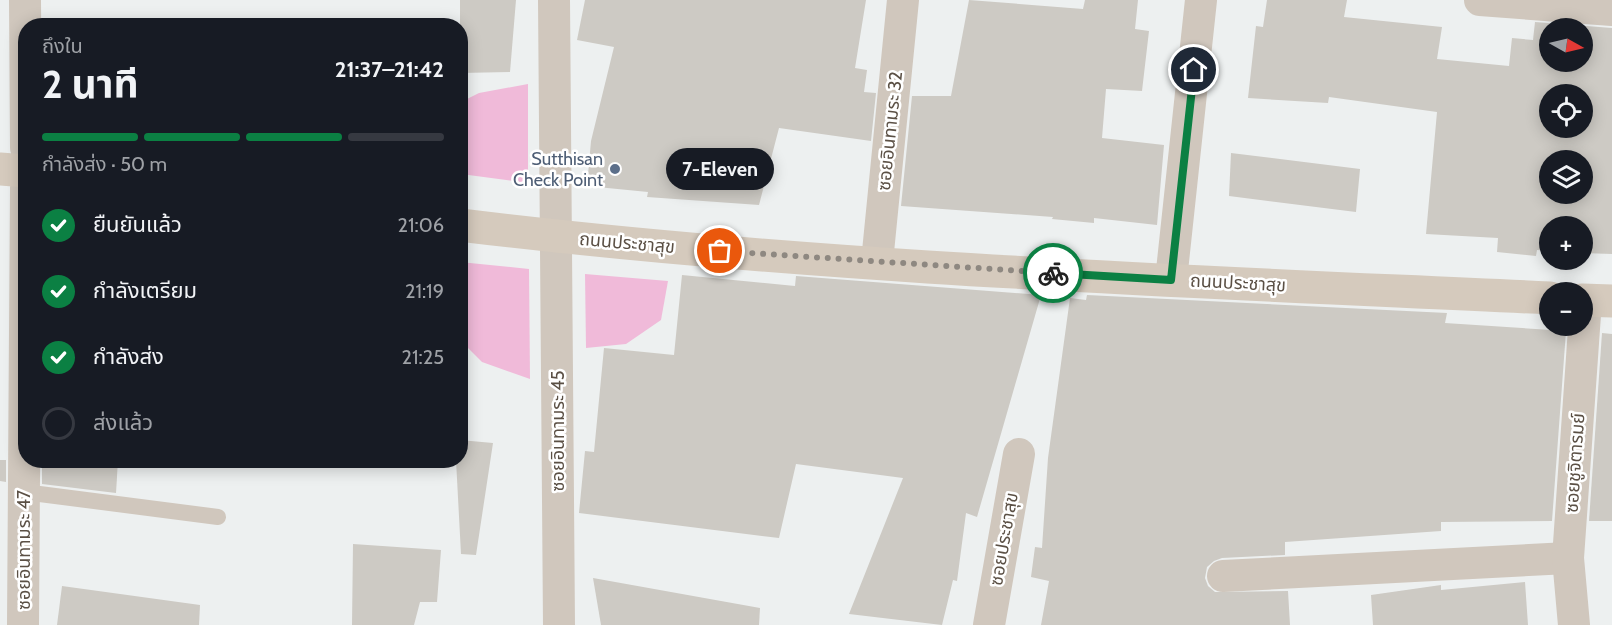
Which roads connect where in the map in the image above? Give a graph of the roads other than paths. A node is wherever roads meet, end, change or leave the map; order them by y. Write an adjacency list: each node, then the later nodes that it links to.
1 (25, 0): 7 (street)
2 (554, 0): 11 (street, ซอยอินทามระ 45)
3 (903, 0): 12 (street, ซอยอินทามระ 32)
4 (1201, 0): 13 (street)
5 (1480, 0): 6 (street)
6 (1612, 10)
7 (25, 18)
8 (0, 169): 9 (street)
9 (18, 170)
10 (468, 226): 11 (street, ถนนประชาสุข)
11 (556, 237): 12 (street, ถนนประชาสุข); 23 (street, ซอยอินทามระ 45)
12 (877, 262): 13 (street, ถนนประชาสุข)
13 (1171, 280): 14 (street, ถนนประชาสุข)
14 (1539, 297)
15 (1594, 301): 20 (street, ซอยชูจิตารมย์)
16 (1019, 454): 24 (street, ซอยประชาสุข)
17 (24, 468): 18 (street, ซอยอินทามระ 47)
18 (24, 492): 19 (lane); 22 (street, ซอยอินทามระ 47)
19 (218, 517)
20 (1568, 558): 21 (street); 25 (street, ซอยชูจิตารมย์)
21 (1223, 576)
22 (23, 625)
23 (559, 625)
24 (989, 625)
25 (1574, 625)

